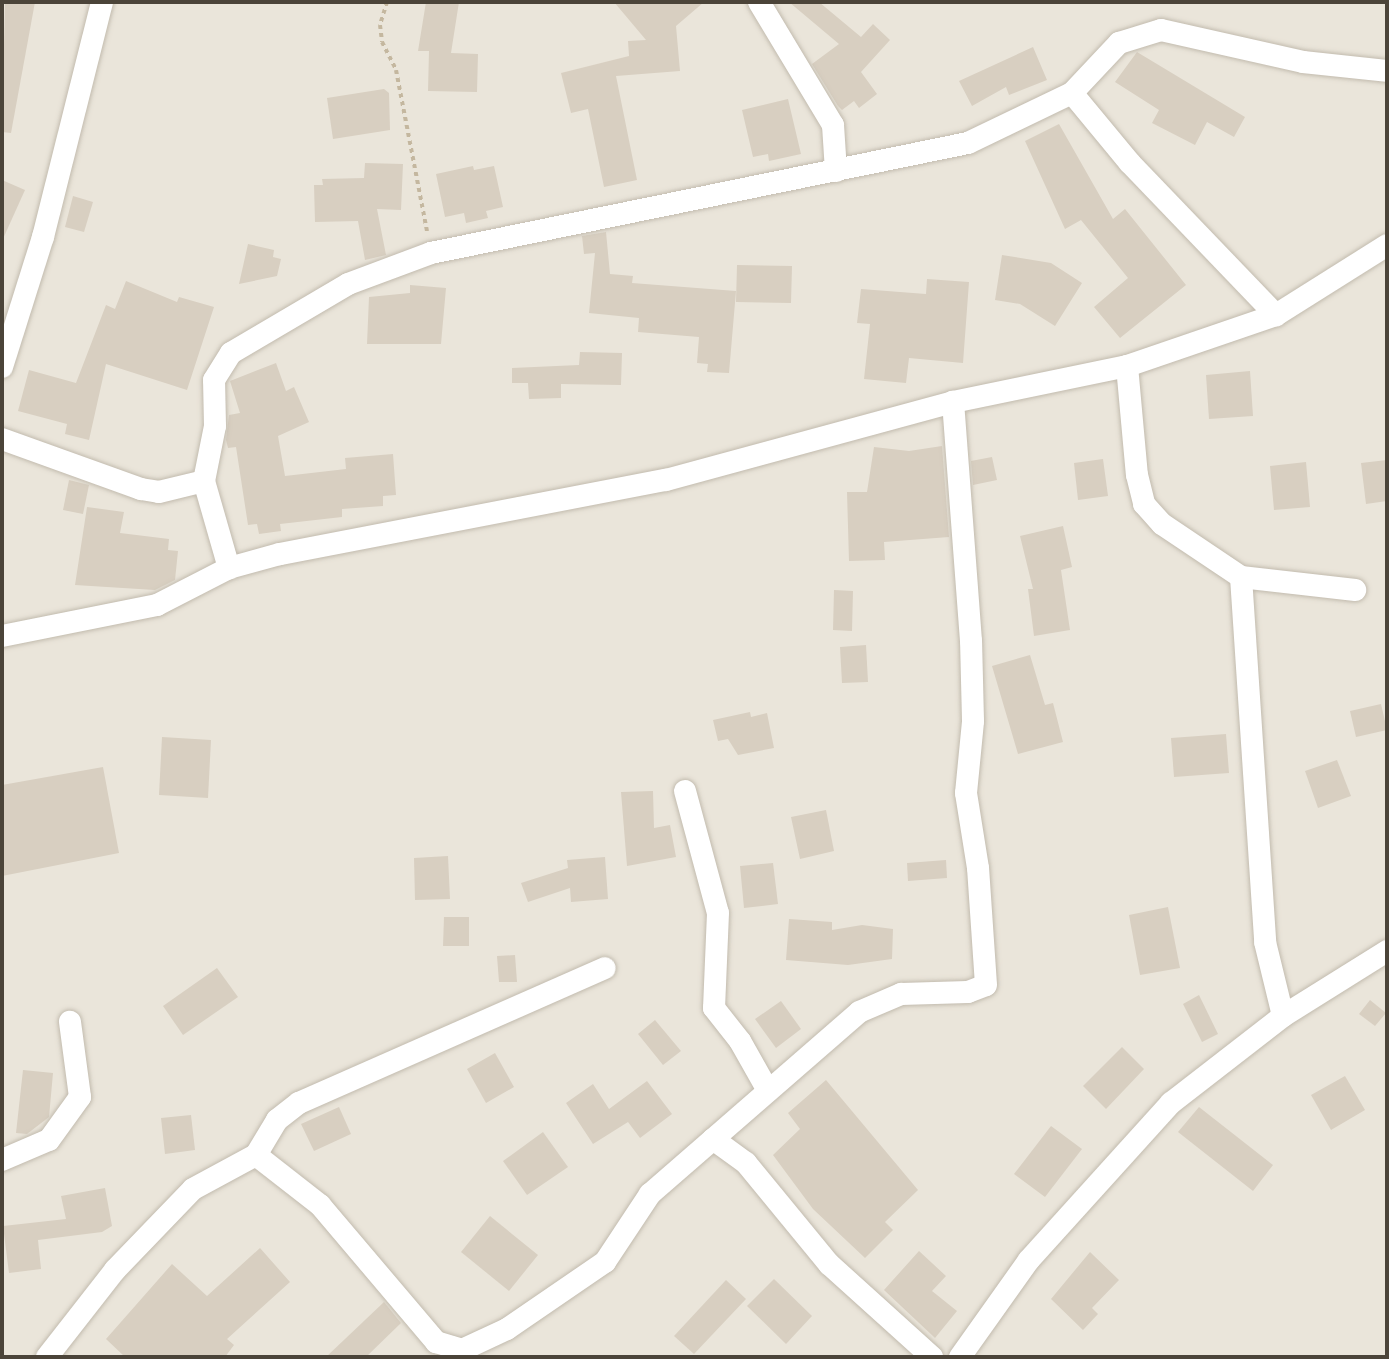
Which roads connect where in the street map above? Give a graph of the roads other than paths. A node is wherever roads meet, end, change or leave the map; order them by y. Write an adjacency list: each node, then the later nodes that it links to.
1 (102, 2): 9 (street)
2 (759, 2): 5 (street)
3 (1387, 71): 4 (street)
4 (1072, 93): 5 (street); 7 (street)
5 (836, 171): 12 (street)
6 (1387, 245): 7 (street)
7 (1276, 315): 8 (street)
8 (1127, 366): 10 (street); 14 (street)
9 (2, 367)
10 (953, 402): 13 (street); 22 (street)
11 (2, 439): 12 (street)
12 (204, 481): 13 (street)
13 (229, 568): 16 (street)
14 (1241, 577): 15 (street); 20 (street)
15 (1355, 590)
16 (2, 636)
17 (685, 791): 22 (street)
18 (1387, 951): 20 (street)
19 (605, 968): 24 (street)
20 (1283, 1016): 28 (street)
21 (70, 1022): 25 (street)
22 (767, 1089): 23 (street)
23 (713, 1139): 24 (street); 27 (street)
24 (256, 1155): 26 (street)
25 (2, 1160)
26 (47, 1357)
27 (932, 1357)
28 (960, 1357)

